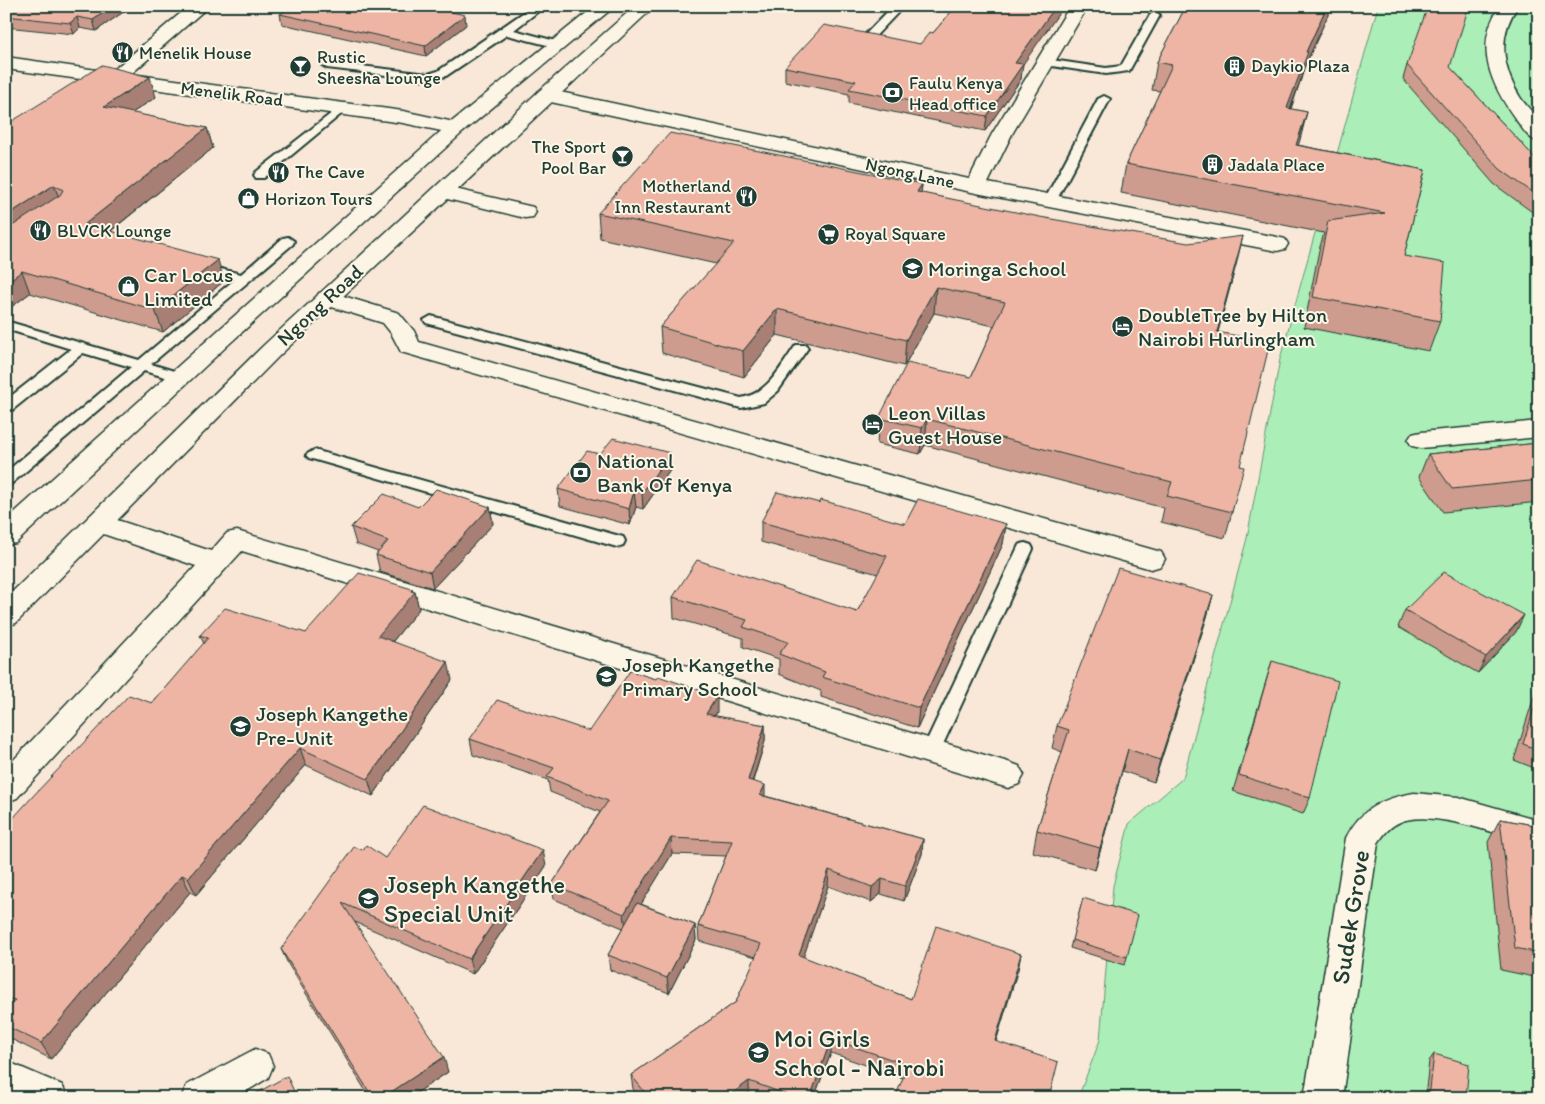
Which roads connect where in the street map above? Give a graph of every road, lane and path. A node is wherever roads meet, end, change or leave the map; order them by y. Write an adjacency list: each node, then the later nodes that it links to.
1 (200, 6): 16 (street)
2 (540, 6): 9 (lane)
3 (606, 6): 11 (street, Ngong Road)
4 (646, 6): 18 (street, Ngong Road)
5 (899, 6): 10 (lane)
6 (1079, 6): 12 (street)
7 (1509, 6): 24 (street)
8 (1155, 15): 12 (lane)
9 (507, 30): 11 (lane); 14 (lane)
10 (865, 41)
11 (559, 45): 21 (street, Ngong Road)
12 (1045, 62): 26 (street)
13 (6, 63): 15 (street, Menelik Road)
14 (327, 65)
15 (29, 66): 16 (street, Menelik Road); 17 (street)
16 (114, 79): 20 (street, Menelik Road)
17 (6, 81)
18 (546, 95): 22 (street, Ngong Road); 26 (street, Ngong Lane)
19 (1104, 99): 28 (lane)
20 (342, 108): 23 (street, Menelik Road); 25 (lane)
21 (479, 110): 22 (street); 23 (street, Ngong Road)
22 (520, 119): 27 (street, Ngong Road)
23 (456, 128): 40 (street, Ngong Road)
24 (1539, 136)
25 (260, 175)
26 (976, 187): 28 (street, Ngong Lane)
27 (442, 192): 29 (street); 34 (street, Ngong Road)
28 (1050, 201): 31 (street, Ngong Lane)
29 (525, 212)
30 (288, 240): 33 (lane)
31 (1277, 244)
32 (186, 264): 33 (lane)
33 (243, 278): 39 (lane)
34 (327, 298): 46 (street, Ngong Road); 50 (street)
35 (432, 320): 38 (lane)
36 (6, 325): 37 (lane)
37 (82, 347): 39 (lane); 41 (lane)
38 (801, 348)
39 (141, 365): 40 (lane); 45 (lane)
40 (179, 377): 47 (street, Ngong Road)
41 (6, 408)
42 (1539, 429): 43 (street)
43 (1421, 440)
44 (314, 455): 48 (lane)
45 (6, 480)
46 (99, 523): 51 (street); 52 (street, Ngong Road)
47 (6, 536)
48 (617, 541)
49 (1025, 549): 53 (lane)
50 (1151, 559)
51 (216, 563): 53 (street); 55 (street)
52 (6, 616)
53 (930, 753): 54 (street)
54 (1008, 775)
55 (6, 789)
56 (1539, 834): 61 (street, Sudek Grove)
57 (255, 1066): 60 (street)
58 (6, 1078): 59 (street)
59 (49, 1098)
60 (200, 1098)
61 (1323, 1098)

